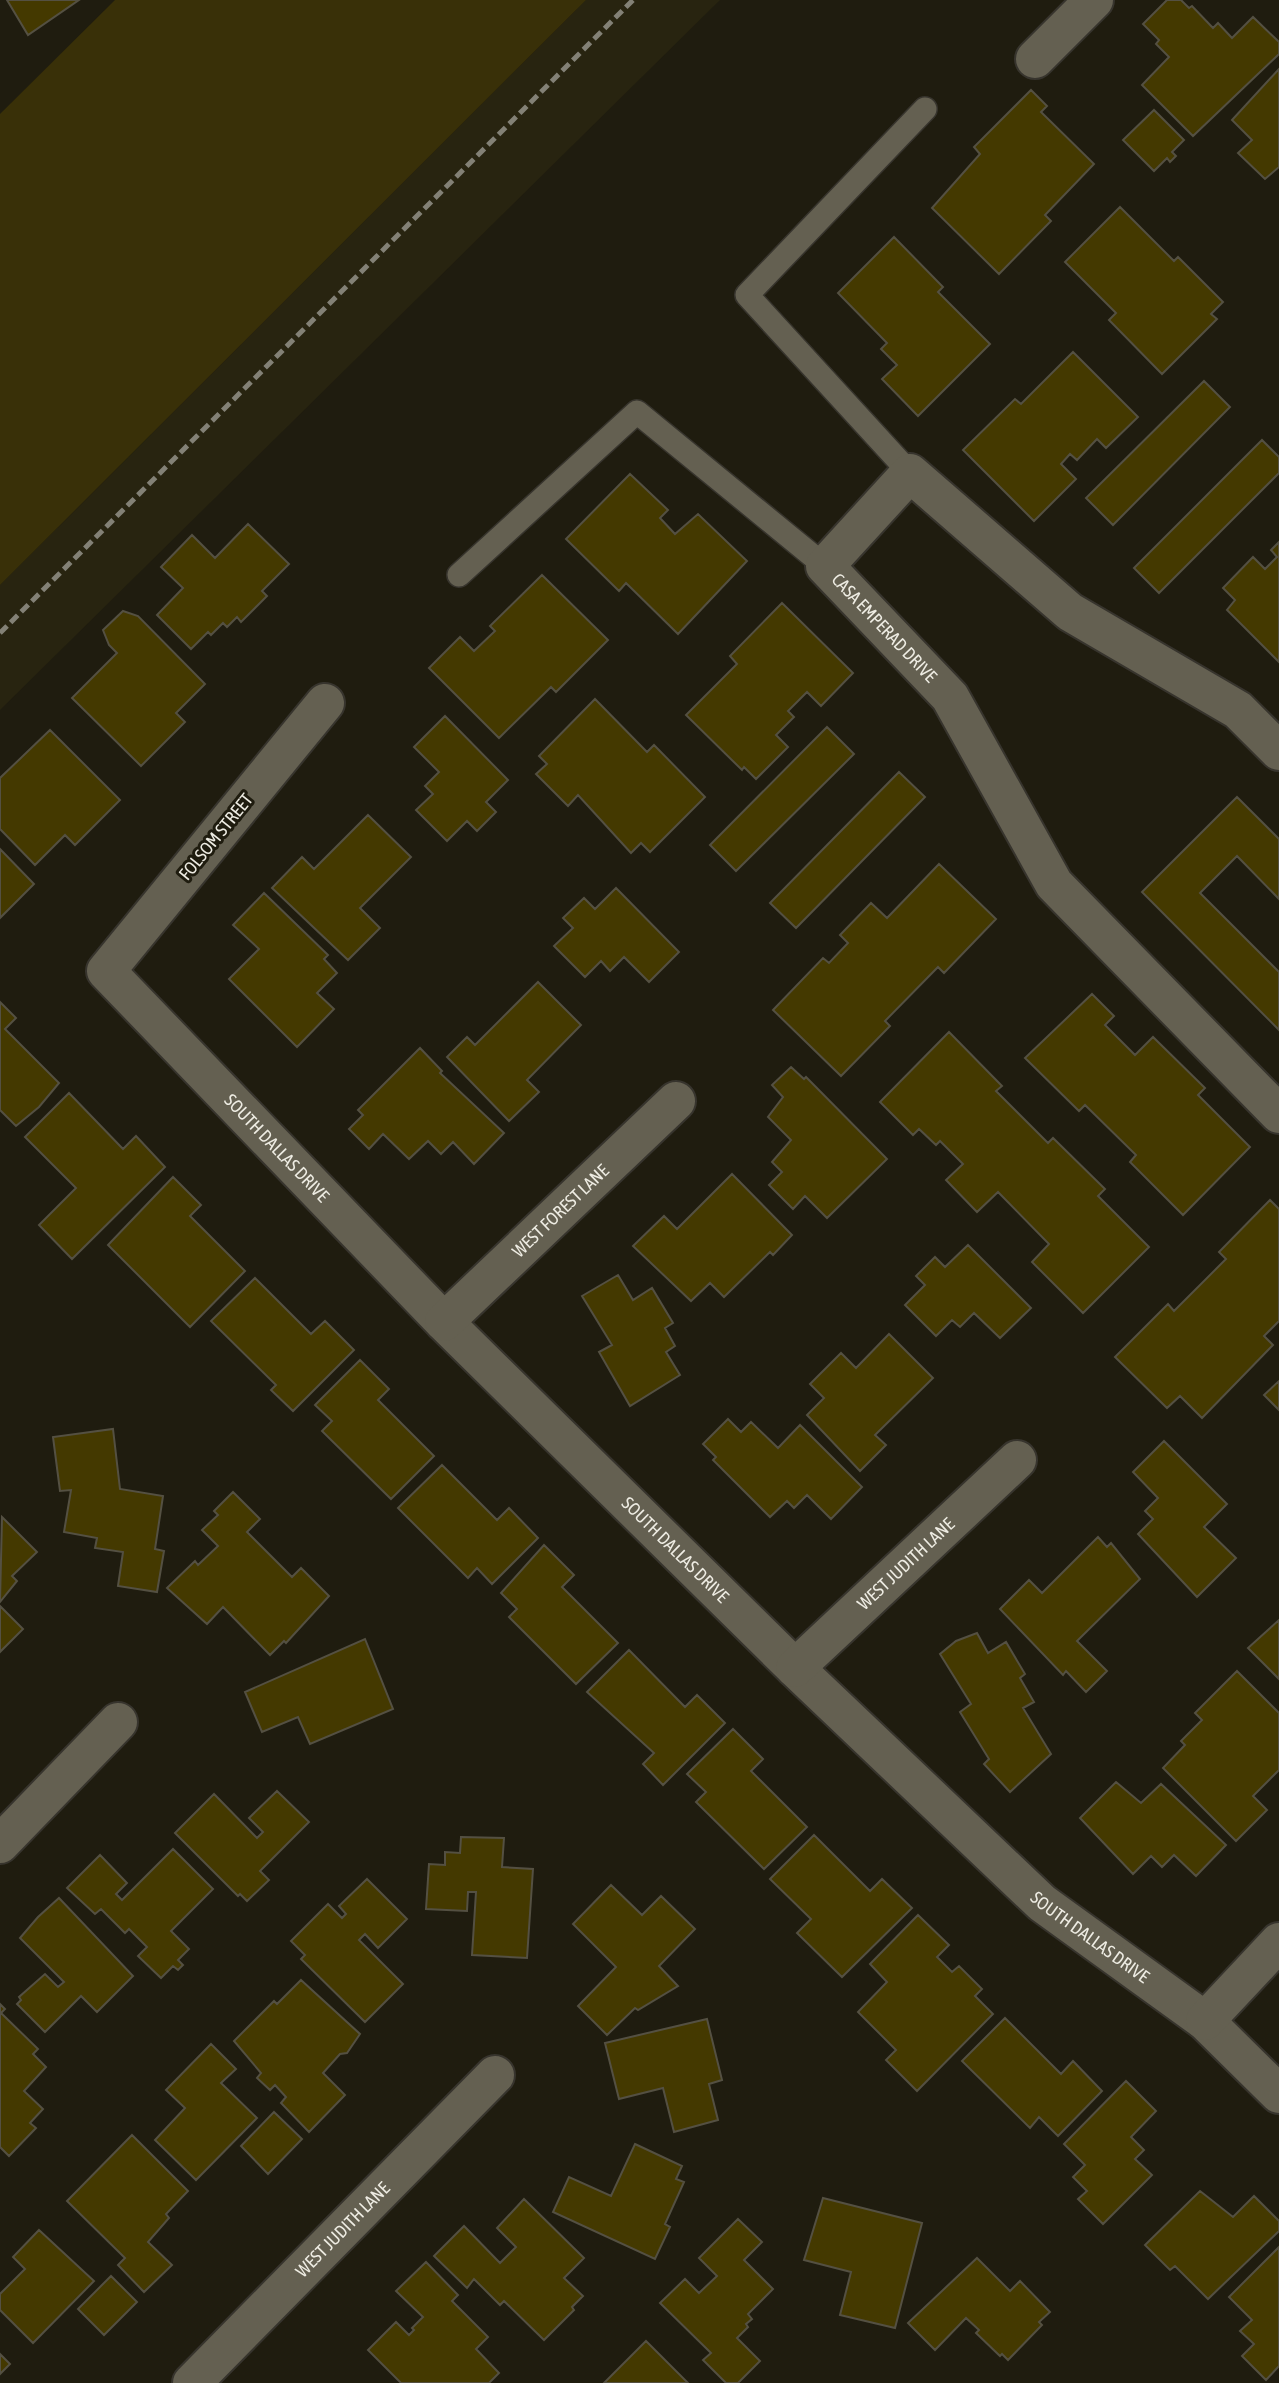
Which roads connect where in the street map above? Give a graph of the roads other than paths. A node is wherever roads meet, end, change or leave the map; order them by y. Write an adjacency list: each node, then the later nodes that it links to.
1 (1094, 0): 2 (street)
2 (1035, 59)
3 (925, 109): 4 (lane)
4 (910, 474): 5 (street, CASA EMPERAD DRIVE); 8 (street)
5 (825, 566): 6 (lane); 11 (street, CASA EMPERAD DRIVE)
6 (459, 575)
7 (326, 703): 9 (street, FOLSOM STREET)
8 (1279, 751)
9 (106, 971): 12 (street, SOUTH DALLAS DRIVE)
10 (676, 1101): 12 (street, WEST FOREST LANE)
11 (1279, 1114)
12 (444, 1322): 14 (street, SOUTH DALLAS DRIVE)
13 (1017, 1460): 14 (street, WEST JUDITH LANE)
14 (795, 1668): 18 (street, SOUTH DALLAS DRIVE)
15 (118, 1722): 16 (street)
16 (0, 1844)
17 (1279, 1942): 18 (street)
18 (1205, 2021): 20 (street, SOUTH DALLAS DRIVE)
19 (495, 2075): 21 (street, WEST JUDITH LANE)
20 (1279, 2094)
21 (192, 2383)

